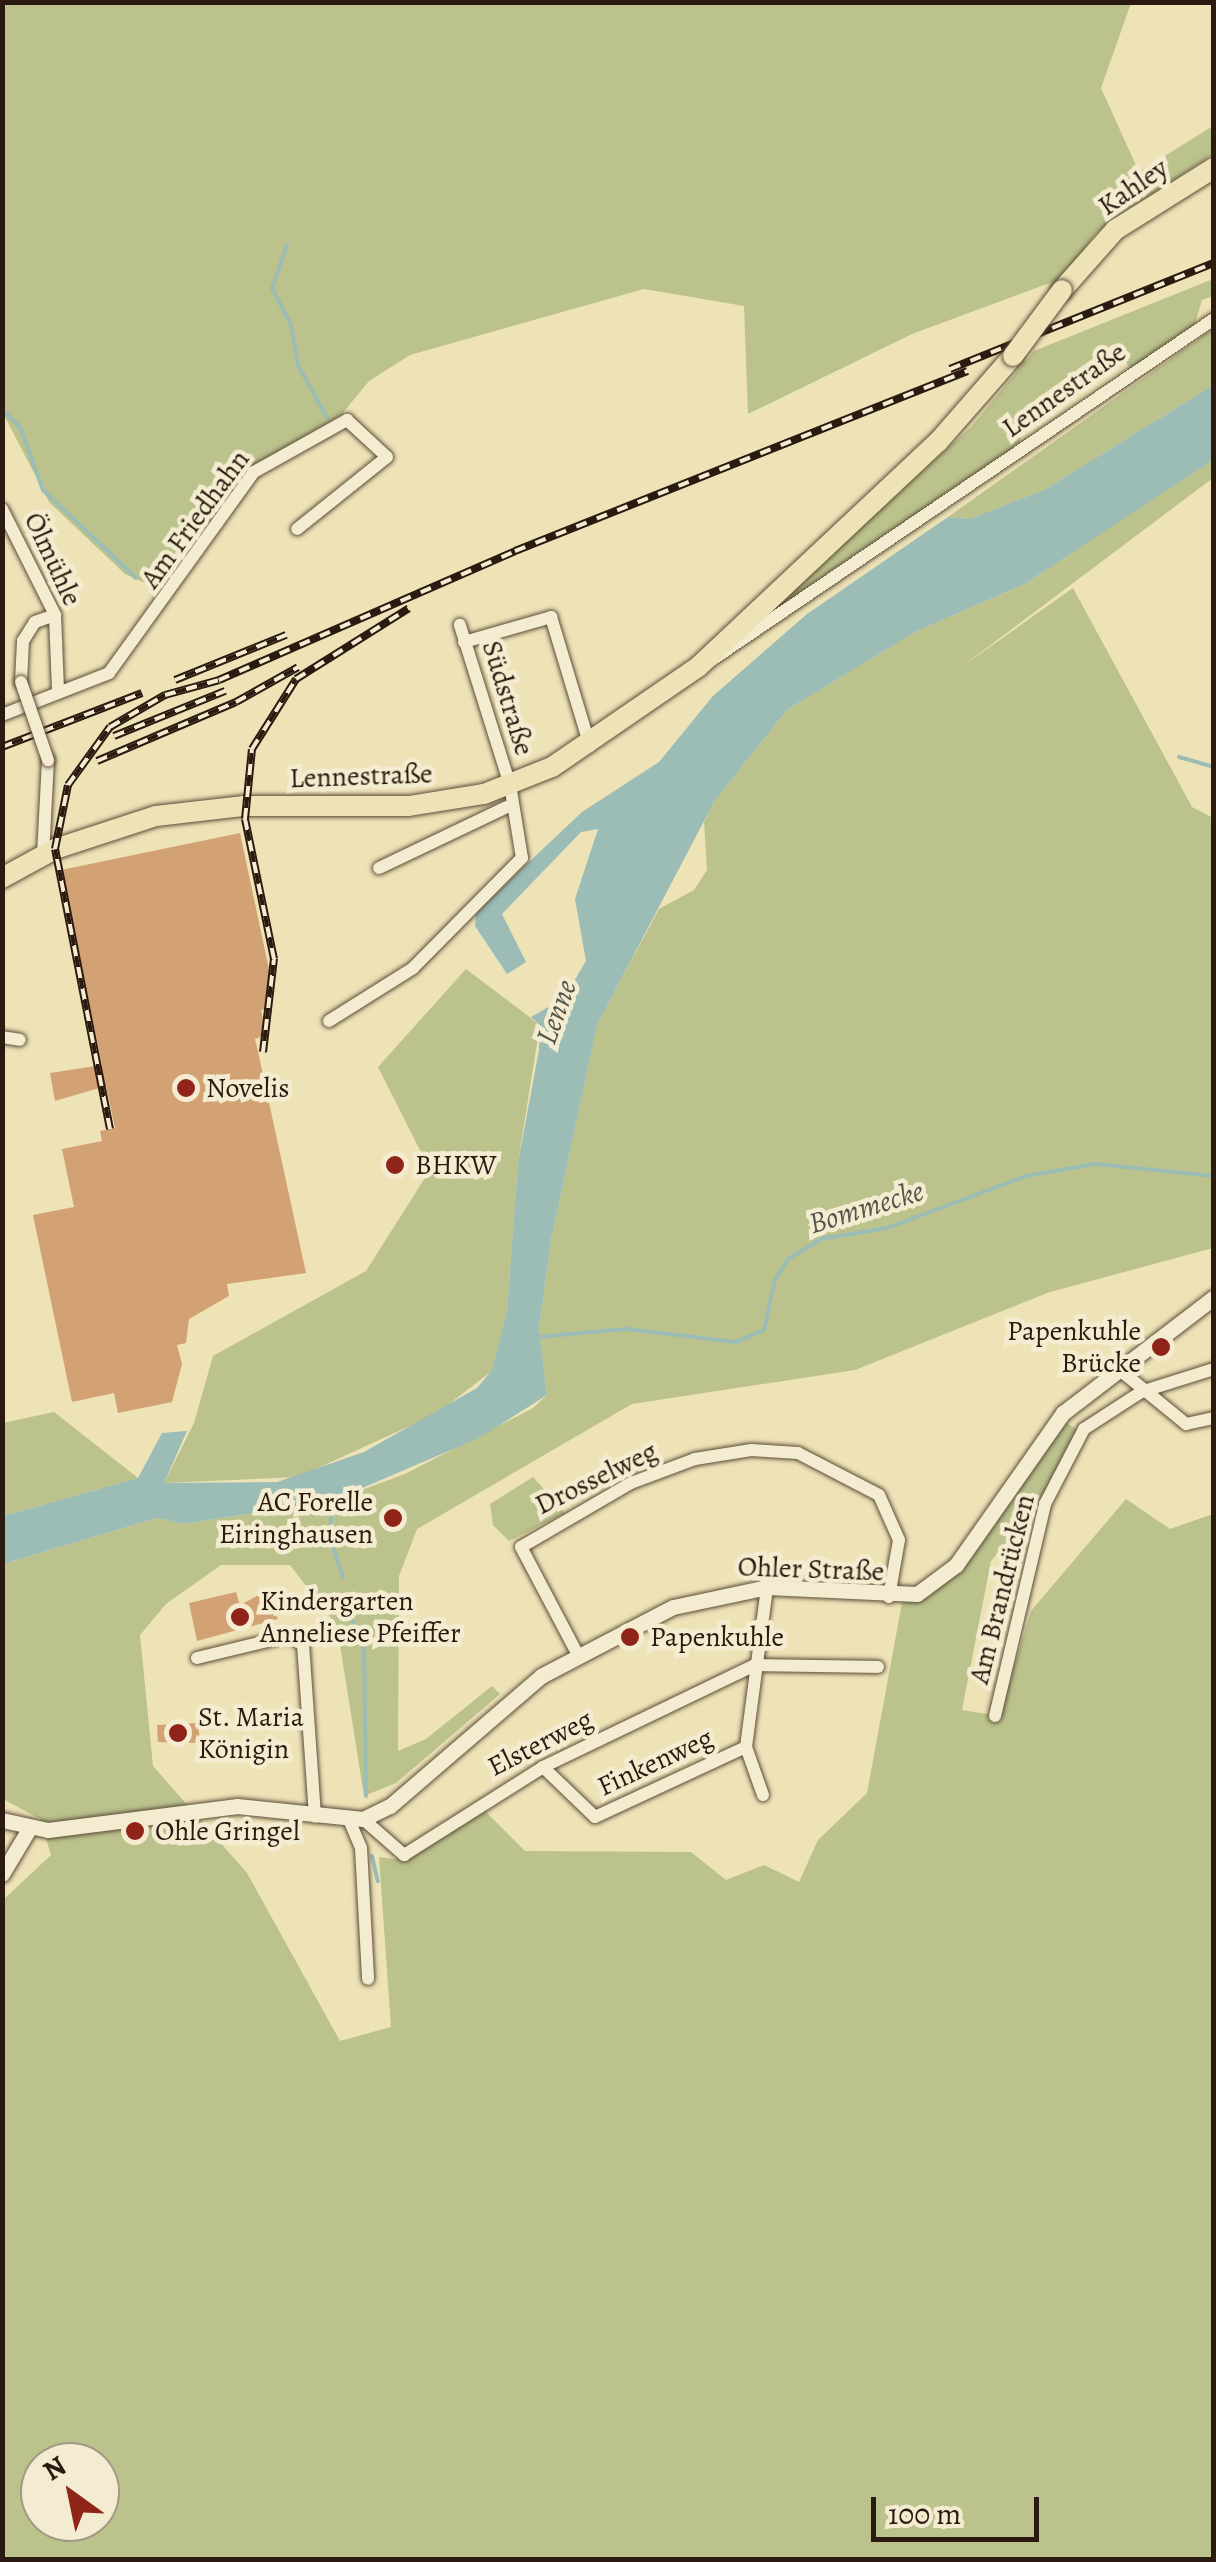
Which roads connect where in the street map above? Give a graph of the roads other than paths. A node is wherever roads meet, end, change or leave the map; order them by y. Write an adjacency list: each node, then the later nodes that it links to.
1 (1214, 168): 2 (main road, Kahley)
2 (1062, 290): 9 (main road, Lennestraße, bridge)
3 (1214, 319): 9 (street, Lennestraße)
4 (2, 509): 6 (street, Ölmühle)
5 (297, 529): 11 (street, Am Friedhahn)
6 (55, 615): 10 (street); 11 (street, Ölmühle)
7 (460, 625): 8 (street, Südstraße)
8 (464, 642): 13 (street); 14 (street, Südstraße)
9 (698, 666): 13 (main road, Lennestraße)
10 (14, 674): 15 (street, bridge)
11 (58, 691): 12 (street, Am Friedhahn)
12 (2, 716)
13 (590, 746): 14 (main road, Lennestraße)
14 (509, 796): 15 (main road, Lennestraße); 16 (street, Lennestraße); 18 (street, Südstraße)
15 (42, 855): 17 (main road, Lennestraße)
16 (379, 868)
17 (2, 878)
18 (330, 1021)
19 (2, 1037): 20 (street)
20 (20, 1040)
21 (1214, 1298): 22 (street, Ohler Straße)
22 (1115, 1366): 24 (street); 27 (street, Ohler Straße)
23 (1214, 1369): 24 (street, Am Brandrücken)
24 (1140, 1392): 25 (street); 32 (street, Am Brandrücken)
25 (1214, 1418)
26 (767, 1587): 27 (street, Ohler Straße); 28 (street, Ohler Straße); 30 (street)
27 (890, 1597): 28 (street, Drosselweg)
28 (578, 1655): 38 (street, Ohler Straße)
29 (198, 1658): 36 (street)
30 (755, 1665): 31 (street); 33 (street); 34 (street, Elsterweg)
31 (878, 1667)
32 (994, 1716)
33 (746, 1747): 34 (street, Finkenweg); 35 (street)
34 (543, 1767): 38 (street, Elsterweg)
35 (763, 1795)
36 (316, 1817): 38 (street); 39 (street)
37 (2, 1820): 39 (street)
38 (357, 1820): 41 (street)
39 (29, 1829): 40 (street)
40 (2, 1874)
41 (368, 1979)

